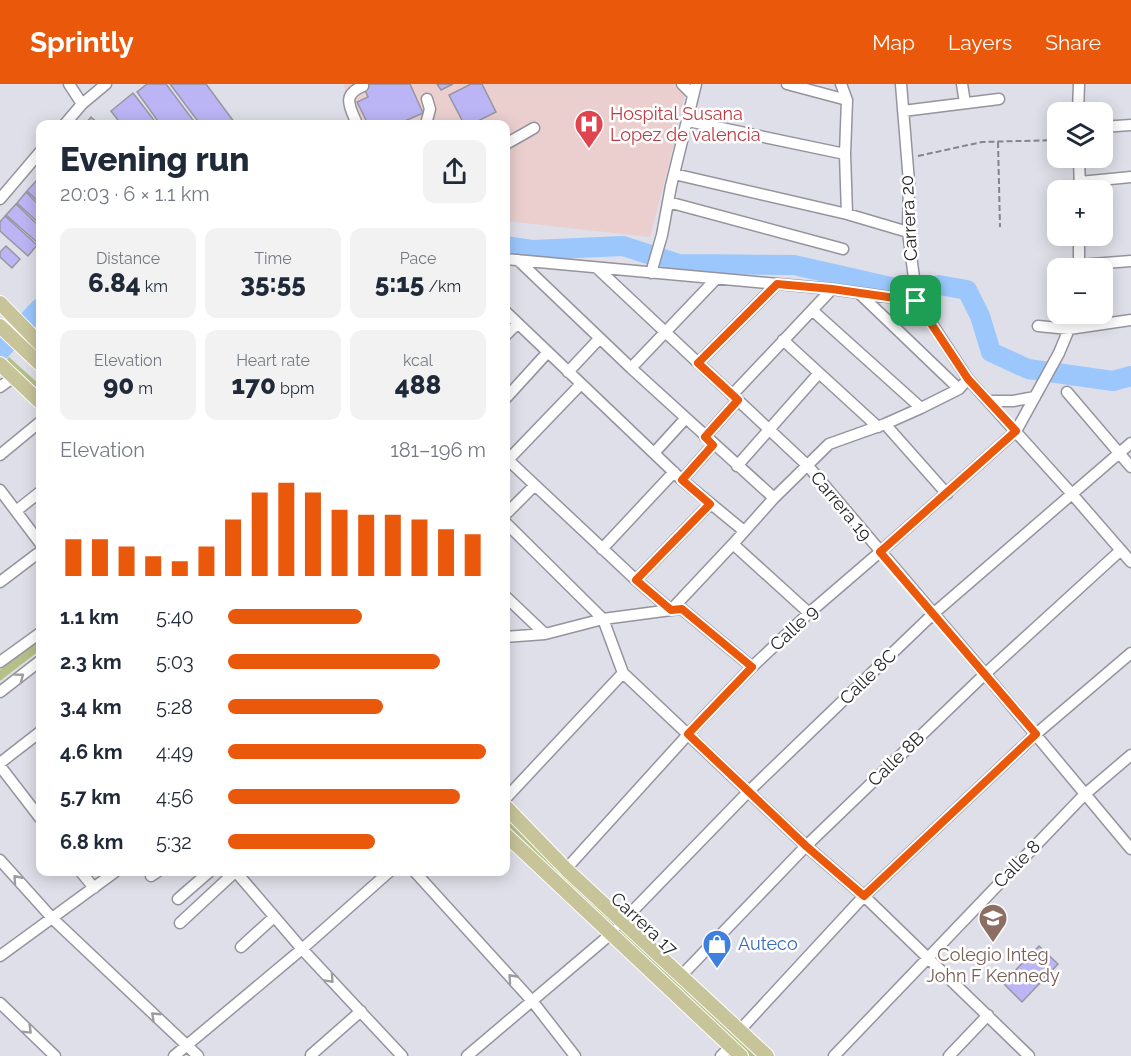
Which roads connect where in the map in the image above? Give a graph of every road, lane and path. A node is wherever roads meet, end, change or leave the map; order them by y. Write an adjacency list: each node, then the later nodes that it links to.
1 (69, 84): 17 (street)
2 (106, 84): 17 (street)
3 (682, 84): 11 (street)
4 (696, 84): 11 (street)
5 (787, 84): 14 (street)
6 (841, 84): 14 (street)
7 (901, 84): 18 (street, Carrera 20)
8 (962, 84): 16 (street)
9 (1078, 84): 15 (street)
10 (363, 86): 20 (street)
11 (693, 95): 22 (street)
12 (427, 99): 21 (street)
13 (999, 99): 16 (street)
14 (847, 100): 29 (street)
15 (1078, 102)
16 (965, 103): 18 (street)
17 (82, 104): 19 (street)
18 (903, 111): 31 (street, Carrera 20)
19 (68, 120)
20 (356, 120)
21 (428, 120)
22 (688, 121): 29 (street); 32 (street)
23 (1131, 125): 24 (street)
24 (1113, 126)
25 (534, 128): 27 (street)
26 (1047, 140): 28 (path)
27 (510, 142)
28 (998, 142): 31 (path); 38 (path)
29 (845, 154): 37 (street)
30 (36, 157): 35 (street)
31 (906, 158): 39 (street, Carrera 20)
32 (674, 174): 36 (street); 37 (street)
33 (1131, 177): 34 (street)
34 (1113, 181)
35 (0, 200)
36 (668, 202): 40 (street); 45 (street)
37 (848, 214): 39 (street)
38 (999, 227)
39 (908, 232): 50 (street, Carrera 20)
40 (843, 249)
41 (510, 261): 44 (street); 63 (street)
42 (1131, 261): 43 (street)
43 (1113, 263)
44 (597, 268): 45 (street); 61 (street, Carrera 19)
45 (652, 268): 46 (street)
46 (716, 279): 47 (street); 61 (street)
47 (777, 284): 48 (street); 67 (street)
48 (832, 289): 49 (street); 52 (street)
49 (860, 294): 50 (street); 75 (street)
50 (916, 296): 72 (street, Carrera 20)
51 (0, 303): 62 (main road)
52 (812, 310): 64 (street); 82 (street)
53 (510, 316): 55 (street)
54 (1131, 320): 59 (street)
55 (517, 324): 60 (street); 65 (street)
56 (1070, 324): 59 (street, Calle 9)
57 (1038, 326): 59 (street)
58 (1, 327): 66 (main road)
59 (1069, 329): 77 (street, Calle 9)
60 (510, 332)
61 (665, 332): 67 (street, Carrera 19); 68 (street)
62 (36, 338)
63 (599, 339): 68 (street); 70 (street)
64 (783, 340): 71 (street); 79 (street)
65 (547, 352): 70 (street); 78 (street)
66 (36, 360)
67 (698, 363): 79 (street, Carrera 19)
68 (631, 368): 83 (street)
69 (6, 369): 74 (street); 80 (main road)
70 (568, 372): 73 (street)
71 (819, 373): 85 (street); 86 (street)
72 (968, 379): 75 (street); 81 (street, Carrera 20)
73 (581, 384): 91 (street); 93 (street)
74 (0, 387)
75 (959, 389): 82 (street)
76 (1067, 392): 90 (street)
77 (1037, 393): 81 (street); 87 (street, Calle 9)
78 (510, 394)
79 (735, 397): 86 (street, Carrera 19); 88 (street)
80 (36, 398)
81 (988, 401): 87 (street, Carrera 20)
82 (921, 408): 85 (street)
83 (685, 419): 88 (street); 91 (street)
84 (36, 425): 92 (street)
85 (881, 425): 96 (street); 101 (street)
86 (770, 430): 95 (street); 96 (street, Carrera 19)
87 (1016, 431): 101 (street, Calle 9); 102 (street, Carrera 20)
88 (709, 441): 95 (street); 98 (street)
89 (1131, 443): 90 (street, Calle 8C)
90 (1120, 452): 97 (street); 102 (street, Calle 8C)
91 (654, 453): 98 (street)
92 (0, 455)
93 (510, 456)
94 (510, 464): 99 (street)
95 (737, 466): 104 (street)
96 (808, 466): 104 (street); 114 (street, Carrera 19)
97 (1131, 467)
98 (678, 476): 105 (street); 112 (street)
99 (534, 486): 106 (street); 112 (street)
100 (0, 490): 107 (street)
101 (947, 494): 114 (street, Calle 9)
102 (1072, 494): 113 (street, Carrera 20); 122 (street, Calle 8C)
103 (36, 495): 107 (street)
104 (774, 498): 109 (street)
105 (710, 504): 109 (street); 117 (street)
106 (510, 510)
107 (16, 511): 110 (street)
108 (510, 527): 123 (street)
109 (744, 531): 111 (street)
110 (36, 538)
111 (733, 544): 120 (street); 121 (street)
112 (602, 549): 117 (street)
113 (1121, 550): 116 (street, Carrera 20); 132 (street, Calle 8B)
114 (880, 552): 121 (street, Calle 9); 122 (street, Carrera 19)
115 (36, 555): 118 (street)
116 (1131, 562)
117 (636, 580): 120 (street)
118 (0, 582)
119 (510, 601): 124 (street)
120 (671, 610): 123 (street); 130 (street)
121 (809, 613): 130 (street, Calle 9)
122 (933, 614): 132 (street, Carrera 19); 139 (street, Calle 8C)
123 (603, 619): 124 (street); 131 (street)
124 (545, 634): 126 (street)
125 (36, 636): 128 (street)
126 (510, 637)
127 (1131, 653): 135 (street)
128 (0, 662)
129 (36, 664): 133 (street, one-way to 129)
130 (752, 667): 134 (street, Calle 9)
131 (623, 673): 134 (street); 140 (street)
132 (985, 674): 135 (street, Carrera 19); 146 (street, Calle 8B)
133 (0, 692)
134 (688, 734): 139 (street); 150 (street, Calle 9)
135 (1036, 734): 141 (street, Carrera 19); 159 (street)
136 (36, 735): 138 (street)
137 (1131, 755): 141 (street, Calle 8)
138 (0, 764): 143 (street)
139 (748, 792): 146 (street); 164 (street, Calle 8C)
140 (510, 794)
141 (1084, 795): 148 (street, Carrera 19); 169 (street, Calle 8)
142 (510, 811): 150 (main road)
143 (36, 813)
144 (510, 820): 164 (main road, Carrera 17)
145 (510, 839): 177 (main road, Carrera 17)
146 (806, 846): 159 (street); 170 (street, Calle 8B)
147 (510, 848): 165 (main road, Carrera 17)
148 (1131, 849)
149 (0, 860): 162 (street, one-way to 149)
150 (566, 869): 164 (main road)
151 (84, 876): 158 (street)
152 (110, 876): 158 (street)
153 (204, 876): 160 (street)
154 (231, 876): 163 (street)
155 (238, 876): 161 (street)
156 (384, 876): 167 (street)
157 (419, 876): 171 (street, one-way to 157)
158 (94, 888): 162 (street)
159 (864, 896): 169 (street); 175 (street)
160 (178, 899)
161 (274, 917): 166 (street); 167 (street)
162 (53, 919): 168 (street); 176 (street, one-way to 162)
163 (180, 923)
164 (620, 923): 170 (main road); 185 (main road, Carrera 17)
165 (605, 939): 171 (street); 177 (main road, Carrera 17)
166 (241, 947)
167 (302, 949): 173 (street, one-way to 173); 176 (street)
168 (0, 956)
169 (927, 958): 174 (street); 187 (street, Calle 8)
170 (681, 976): 175 (main road)
171 (533, 1002): 183 (street); 184 (street)
172 (0, 1003): 179 (street, one-way to 179)
173 (361, 1011): 178 (street); 182 (street)
174 (988, 1015): 188 (street); 189 (street)
175 (740, 1030): 186 (main road)
176 (187, 1045): 180 (street); 181 (street)
177 (733, 1054)
178 (311, 1055)
179 (55, 1056)
180 (174, 1056)
181 (198, 1056)
182 (402, 1056)
183 (467, 1056)
184 (576, 1056)
185 (760, 1056)
186 (767, 1056)
187 (834, 1056)
188 (949, 1056)
189 (1029, 1056)

